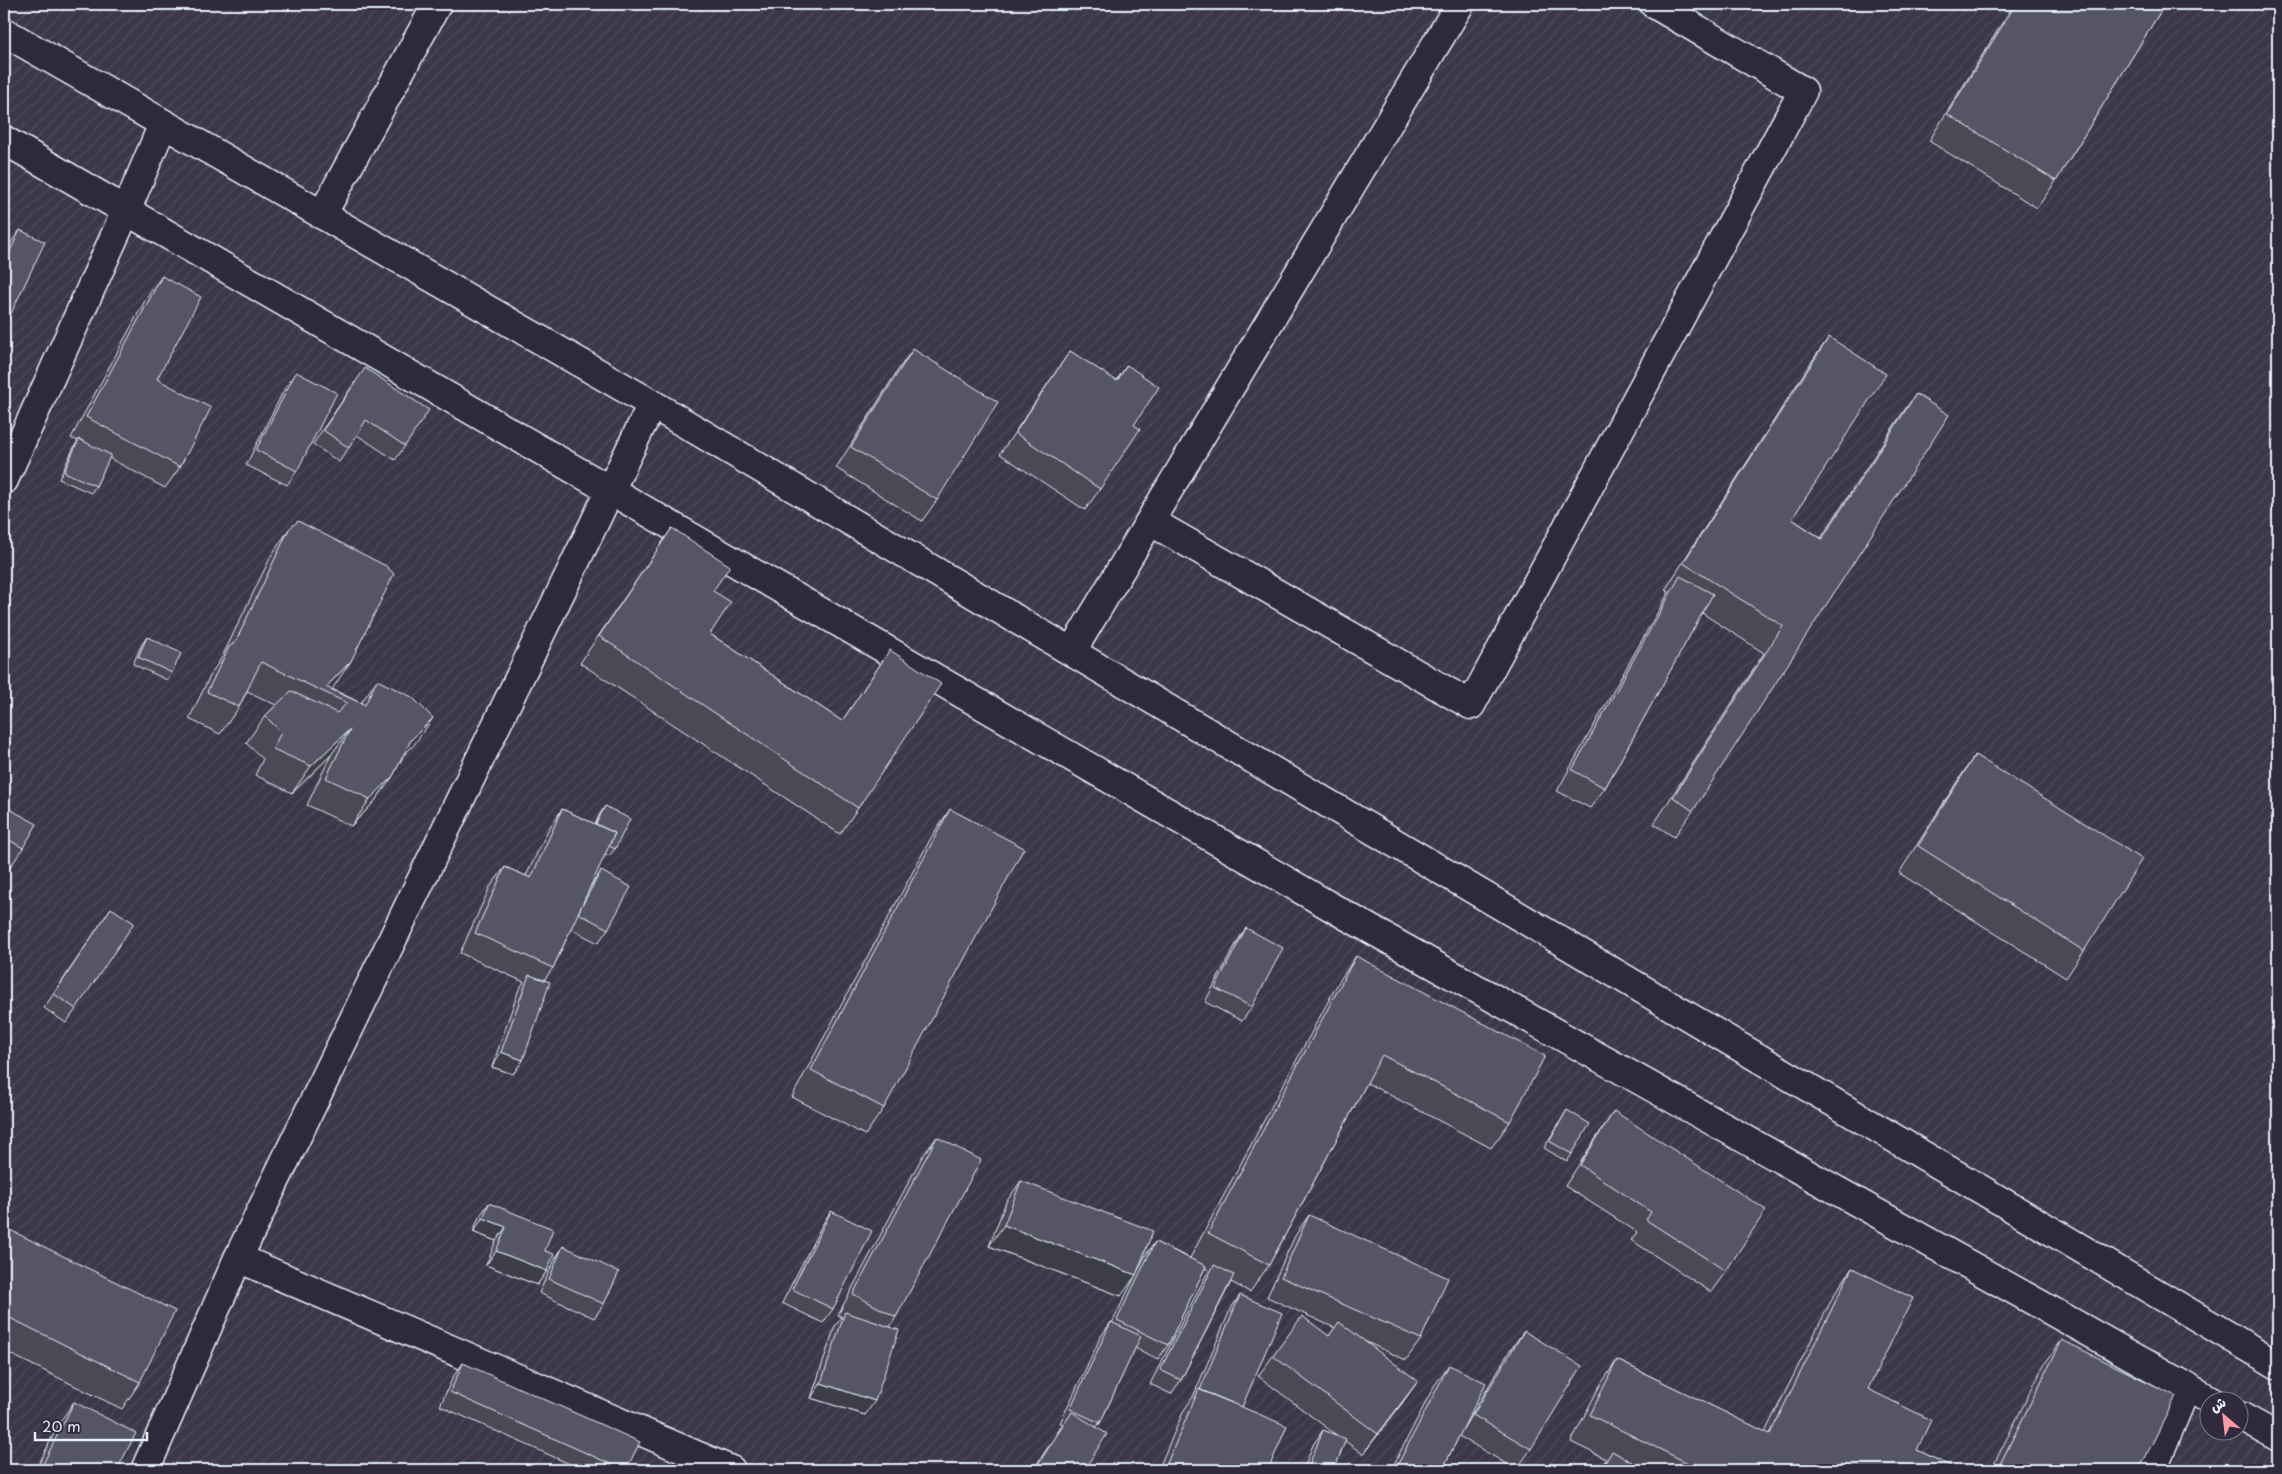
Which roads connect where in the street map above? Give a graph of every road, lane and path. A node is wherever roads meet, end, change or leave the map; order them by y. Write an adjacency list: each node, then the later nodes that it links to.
1 (437, 4): 8 (street)
2 (1460, 4): 12 (street)
3 (1654, 4): 12 (street)
4 (4, 32): 5 (street)
5 (163, 124): 7 (street); 8 (street)
6 (4, 140): 7 (street)
7 (126, 211): 10 (street); 11 (street)
8 (322, 215): 9 (street)
9 (652, 404): 11 (street); 13 (street)
10 (4, 480)
11 (610, 490): 14 (street); 16 (street)
12 (1150, 521): 13 (street)
13 (1072, 651): 15 (street)
14 (238, 1258): 20 (street); 21 (street)
15 (2278, 1366)
16 (2187, 1386): 17 (street); 22 (street)
17 (2200, 1394)
18 (2250, 1422): 19 (street)
19 (2278, 1437)
20 (145, 1470)
21 (731, 1470)
22 (2152, 1470)

